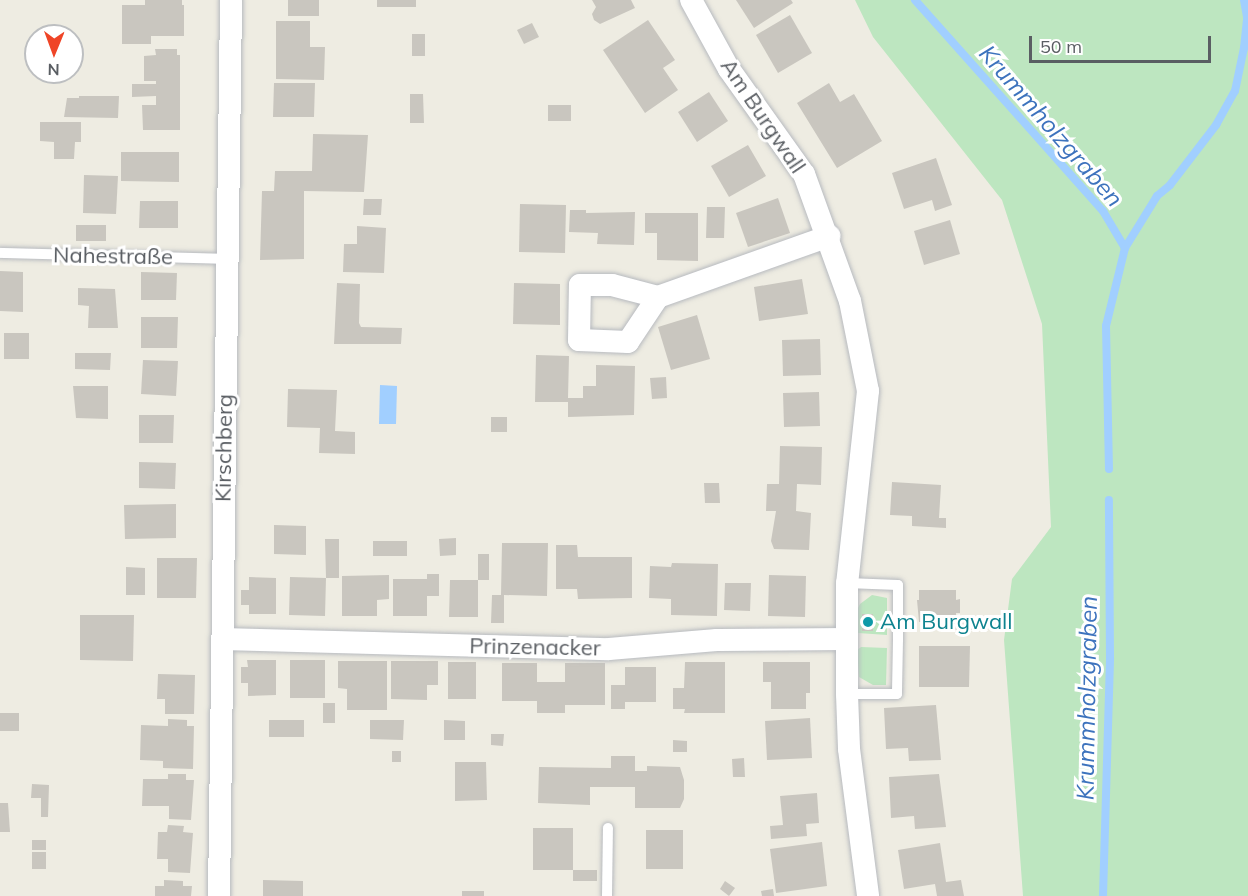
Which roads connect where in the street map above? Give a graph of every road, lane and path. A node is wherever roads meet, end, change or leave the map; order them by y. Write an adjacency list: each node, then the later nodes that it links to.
1 (231, 0): 5 (street, Kirschberg)
2 (690, 0): 3 (street, Am Burgwall)
3 (829, 236): 6 (street); 7 (street, Am Burgwall)
4 (0, 253): 5 (lane, Nahestraße)
5 (226, 259): 8 (street, Kirschberg)
6 (658, 297)
7 (847, 584): 9 (street, Am Burgwall); 10 (lane)
8 (222, 639): 9 (street, Prinzenacker); 12 (street, Kirschberg)
9 (847, 639): 10 (street, Am Burgwall)
10 (847, 694): 14 (street, Am Burgwall)
11 (608, 828): 13 (lane)
12 (219, 896)
13 (607, 896)
14 (868, 896)

